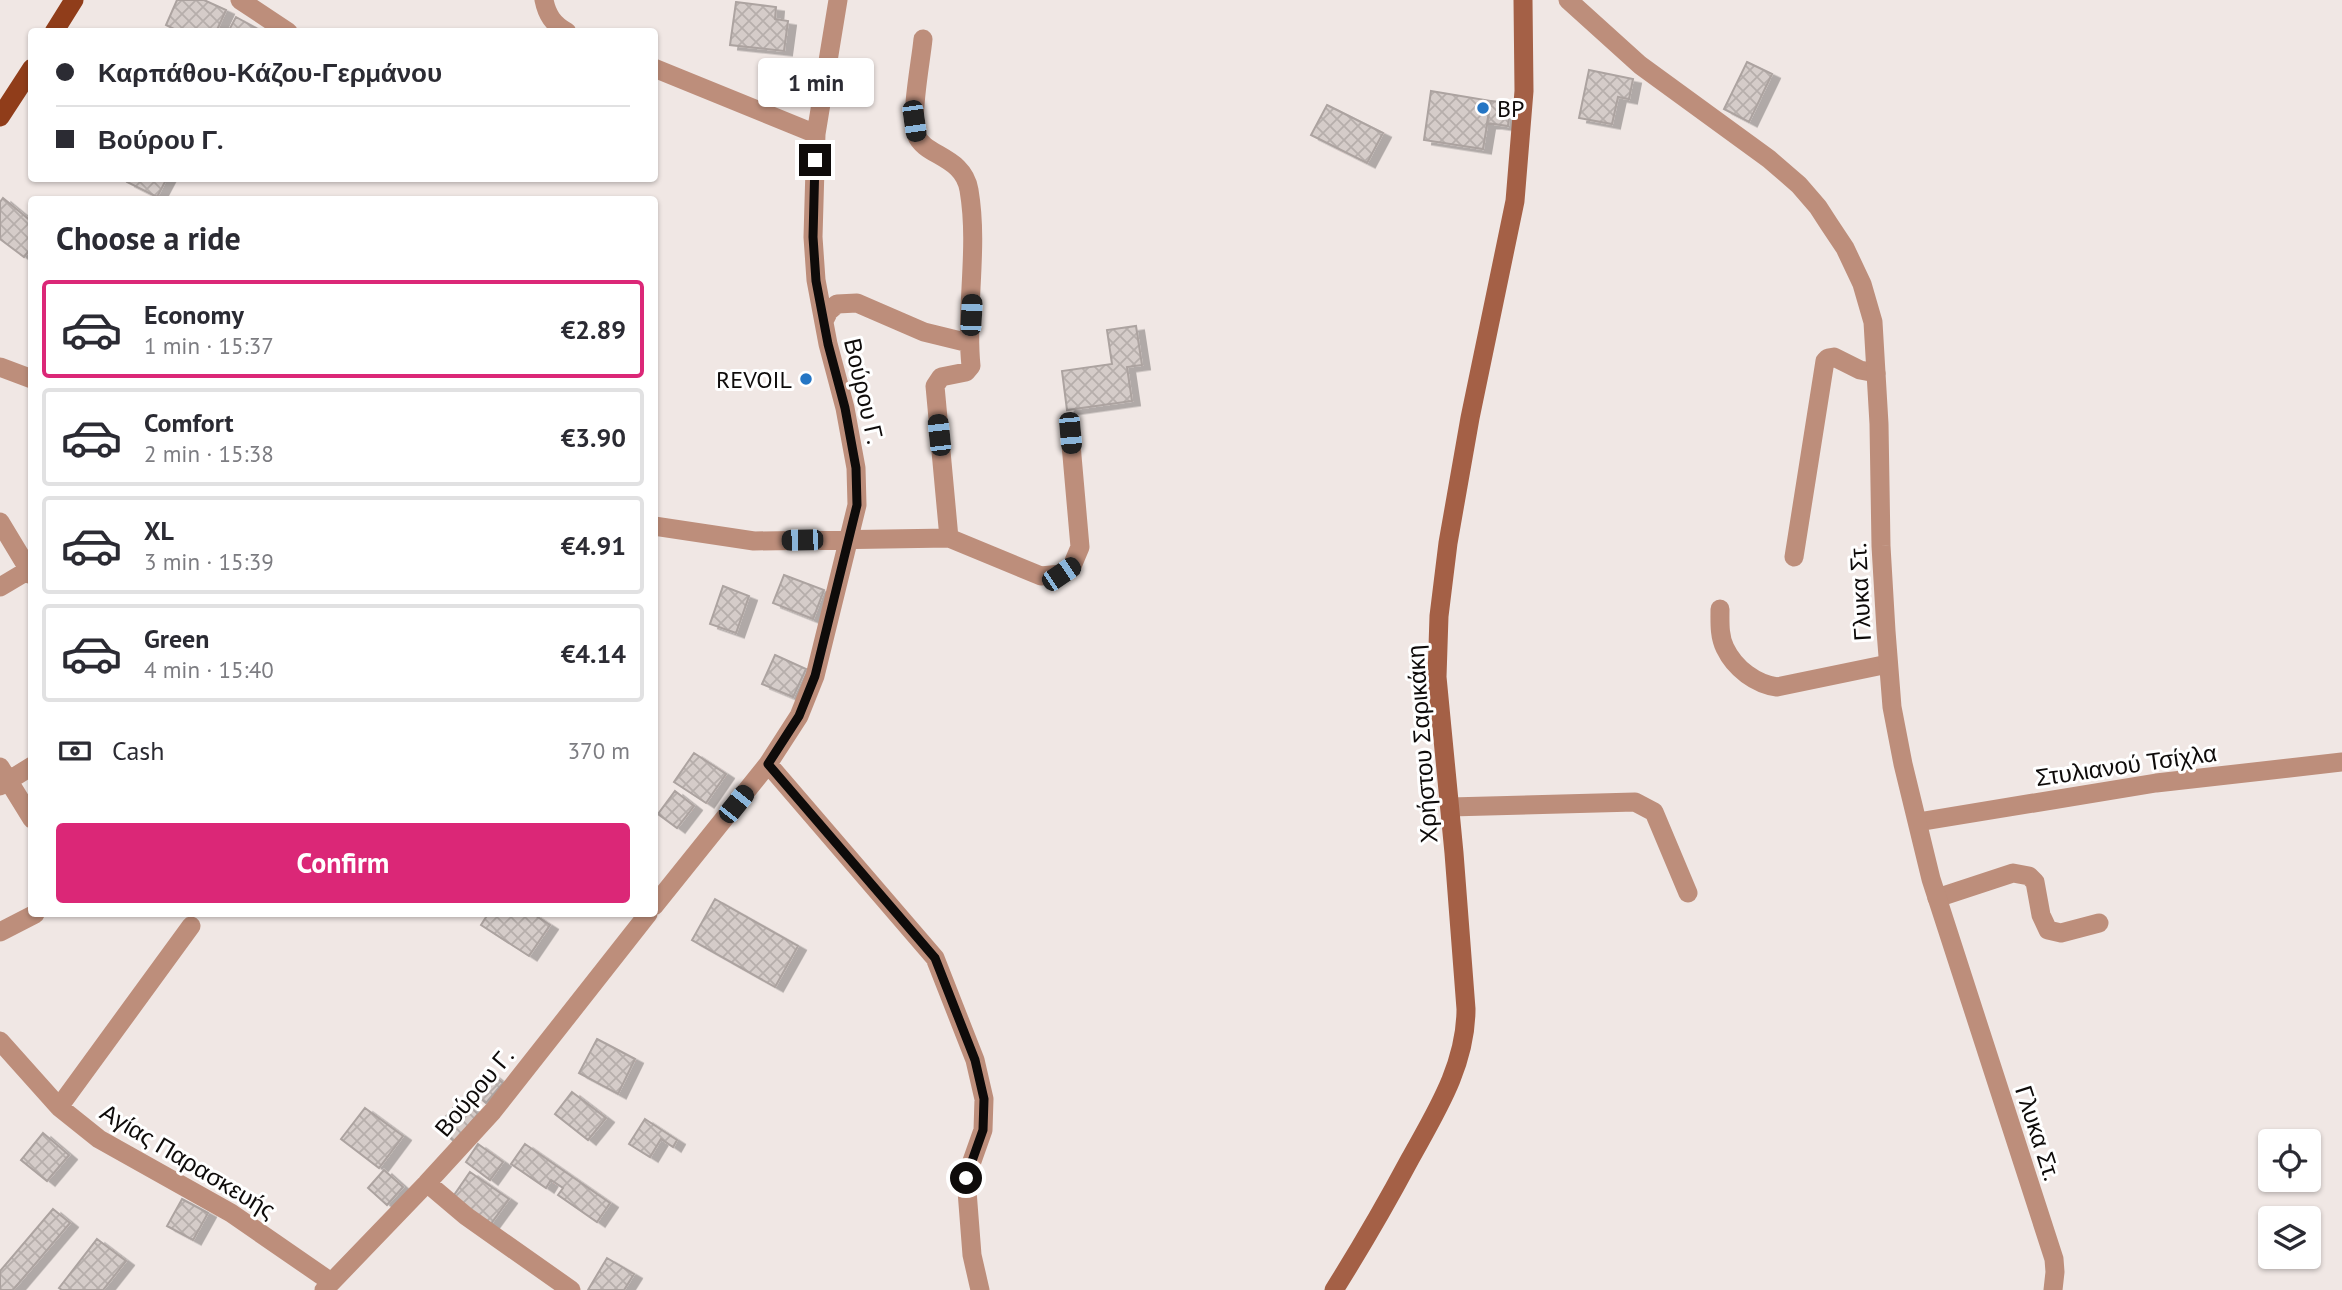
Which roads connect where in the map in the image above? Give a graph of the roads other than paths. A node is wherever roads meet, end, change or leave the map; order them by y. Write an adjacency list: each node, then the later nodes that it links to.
1 (74, 0): 7 (main road)
2 (240, 0): 8 (street)
3 (544, 0): 9 (street)
4 (838, 0): 14 (street, Βούρου Γ.)
5 (1523, 0): 35 (main road, Χρήστου Σαρικάκη)
6 (1568, 0): 18 (street, Γλυκα Στ.)
7 (56, 28)
8 (282, 28)
9 (560, 28)
10 (923, 39): 16 (street)
11 (658, 70): 14 (street)
12 (28, 74): 13 (main road)
13 (0, 117)
14 (816, 134): 15 (street, Βούρου Γ.)
15 (824, 321): 16 (street); 24 (street, Βούρου Γ.)
16 (969, 342): 23 (street)
17 (16, 373): 19 (street)
18 (1876, 373): 25 (street); 30 (street, Γλυκα Στ.)
19 (0, 385)
20 (1070, 433): 23 (street)
21 (0, 522): 26 (street)
22 (658, 527): 24 (street)
23 (949, 538): 24 (street)
24 (849, 540): 32 (street, Βούρου Γ.)
25 (1794, 557)
26 (28, 568)
27 (28, 572): 28 (street)
28 (0, 587)
29 (1720, 609): 30 (street)
30 (1888, 664): 37 (street, Γλυκα Στ.)
31 (2342, 762): 37 (street, Στυλιανού Τσίχλα)
32 (768, 764): 40 (street, Βούρου Γ.); 51 (street)
33 (28, 768): 34 (street)
34 (2, 778): 36 (street)
35 (1450, 807): 38 (street); 52 (main road, Χρήστου Σαρικάκη)
36 (28, 814)
37 (1918, 822): 39 (street, Γλυκα Στ.)
38 (1688, 894)
39 (1937, 898): 43 (street); 53 (street, Γλυκα Στ.)
40 (658, 901)
41 (29, 917): 45 (street)
42 (646, 917): 48 (street, Βούρου Γ.)
43 (2099, 923)
44 (191, 926): 47 (street)
45 (0, 932)
46 (0, 1041): 47 (street, Αγίας Παρασκευής)
47 (59, 1107): 49 (street, Αγίας Παρασκευής)
48 (427, 1183): 49 (street, Βούρου Γ.); 50 (street)
49 (328, 1286)
50 (571, 1290)
51 (980, 1290)
52 (1334, 1290)
53 (2053, 1290)

